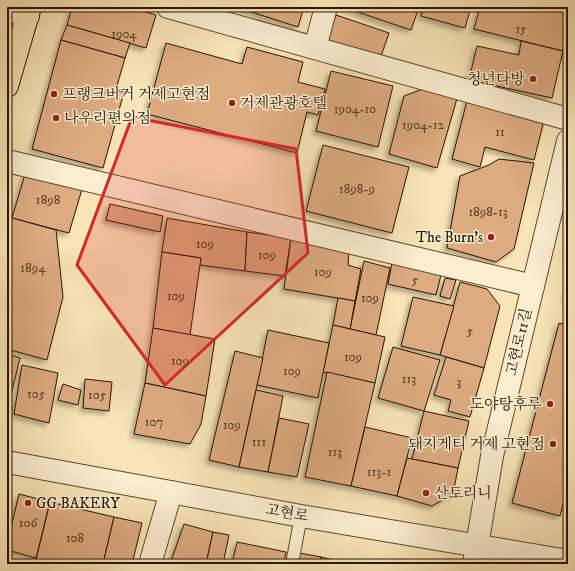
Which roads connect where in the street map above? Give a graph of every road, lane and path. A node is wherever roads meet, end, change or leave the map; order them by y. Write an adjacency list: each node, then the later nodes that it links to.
1 (168, 7): 5 (street)
2 (326, 7): 5 (street)
3 (7, 10): 4 (street)
4 (29, 11): 6 (main road)
5 (315, 48): 7 (street)
6 (7, 86)
7 (568, 119)
8 (568, 141): 10 (street, 고현로11길)
9 (7, 161): 10 (street)
10 (533, 286): 14 (street, 고현로11길)
11 (7, 462): 12 (street, 고현로)
12 (171, 492): 13 (street, 고현로); 16 (street)
13 (301, 516): 14 (street, 고현로); 17 (lane)
14 (475, 555): 15 (street, 고현로)
15 (568, 561)
16 (150, 564)
17 (292, 564)

